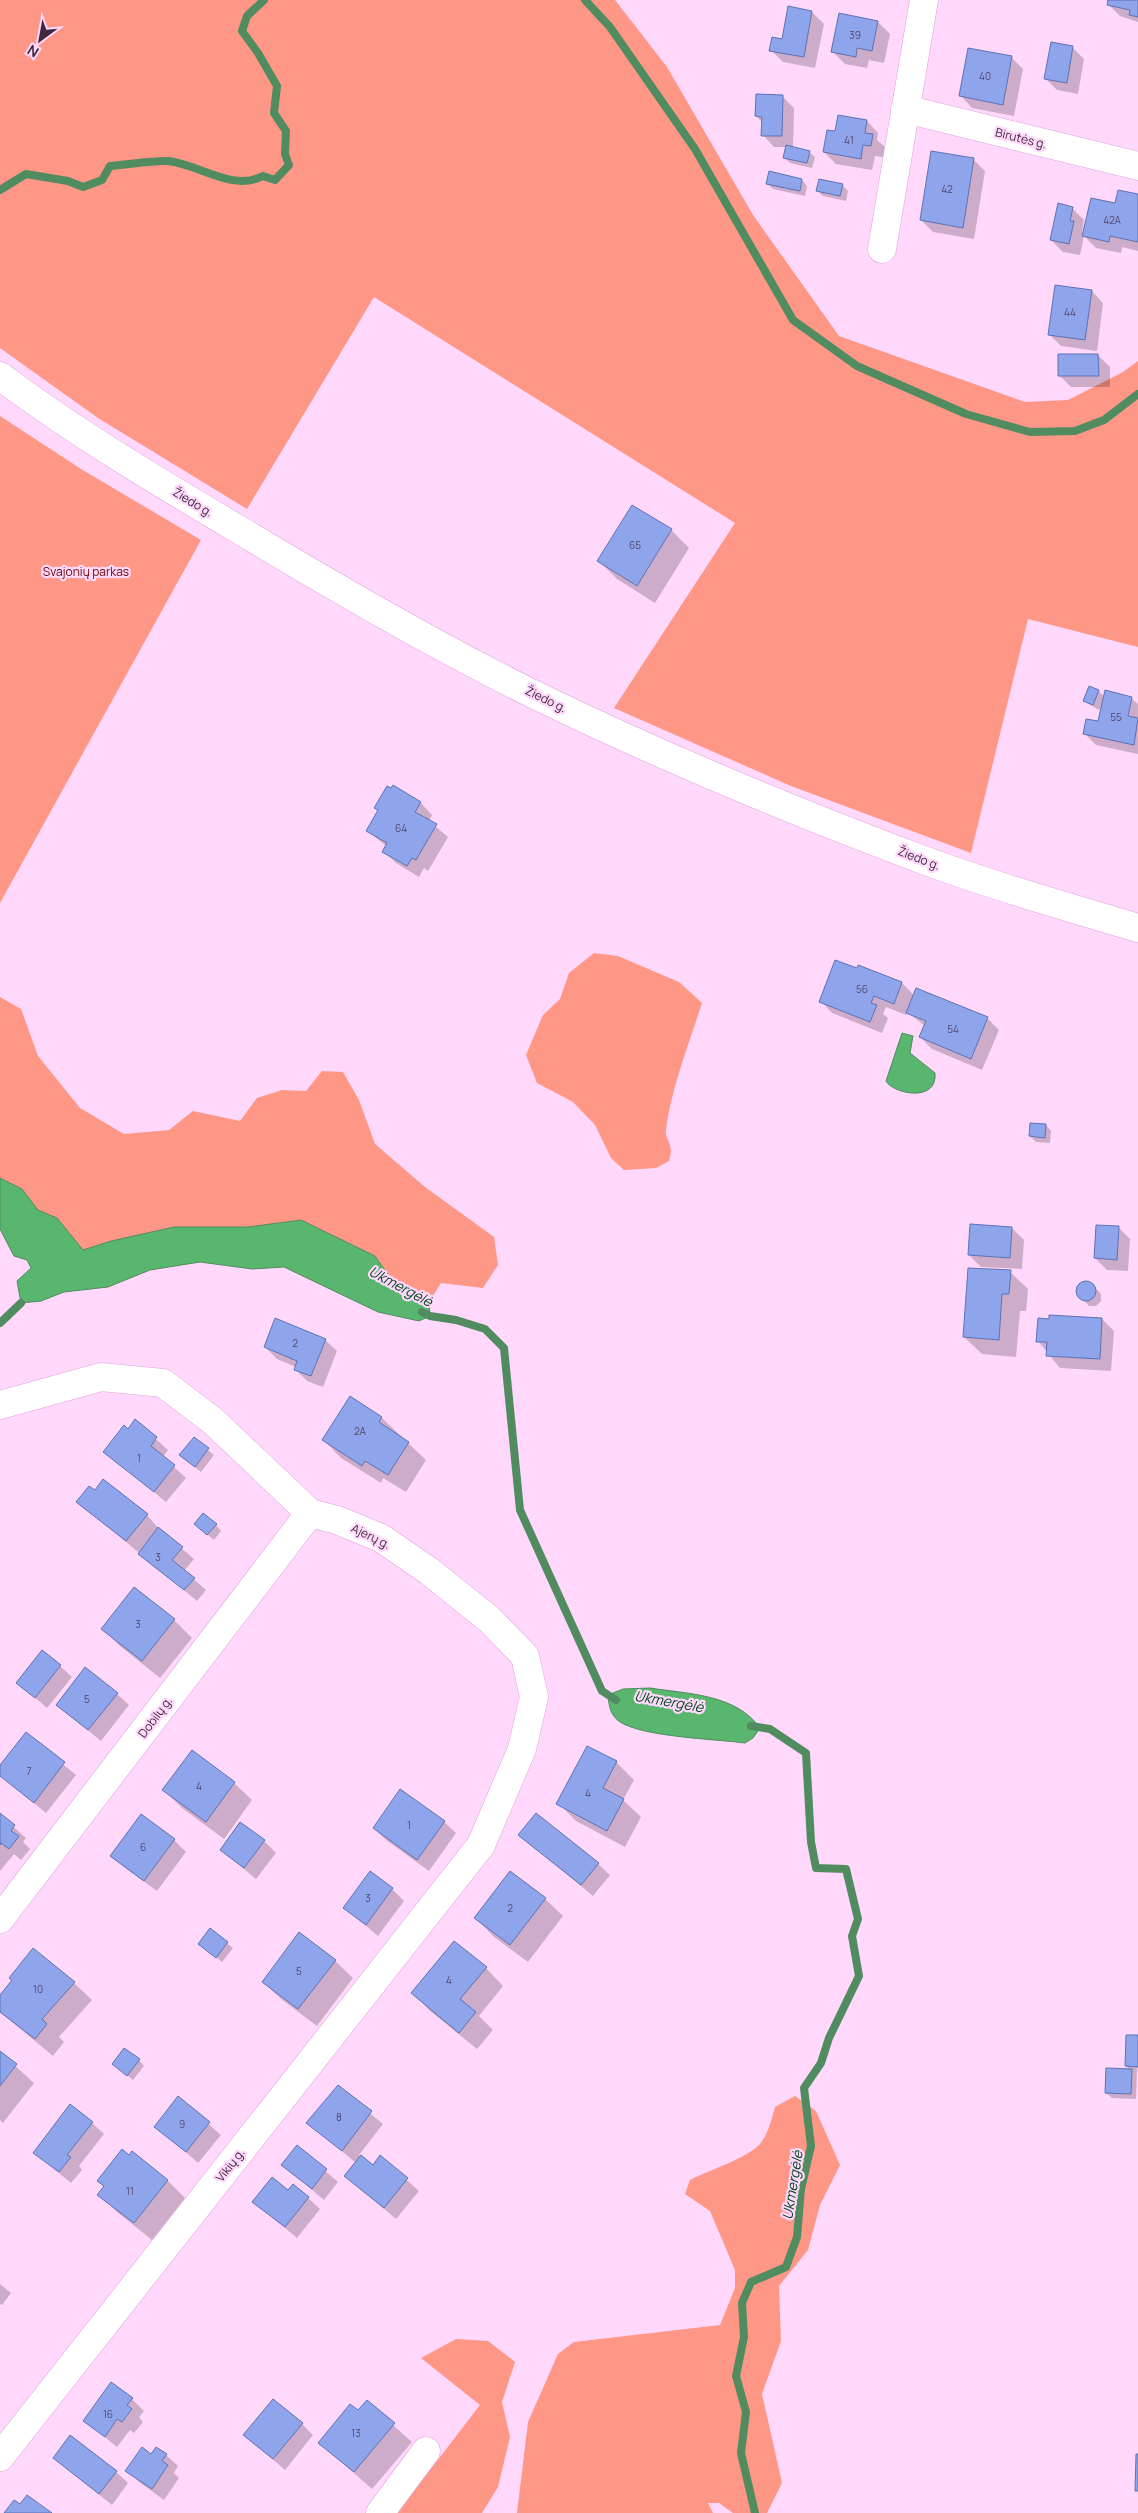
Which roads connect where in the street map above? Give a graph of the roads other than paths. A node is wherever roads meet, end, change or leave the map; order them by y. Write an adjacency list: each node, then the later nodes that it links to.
1 (924, 0): 2 (street)
2 (905, 109): 3 (street, Birutės g.); 4 (street)
3 (1138, 166)
4 (882, 249)
5 (0, 376): 6 (street, Žiedo g.)
6 (1138, 928)
7 (0, 1405): 8 (street, Ajerų g.)
8 (310, 1513): 9 (street, Ajerų g.); 10 (street, Dobilų g.)
9 (460, 1872): 12 (street, Vikių g.)
10 (0, 1919)
11 (426, 2451): 13 (street)
12 (0, 2457)
13 (380, 2513)

